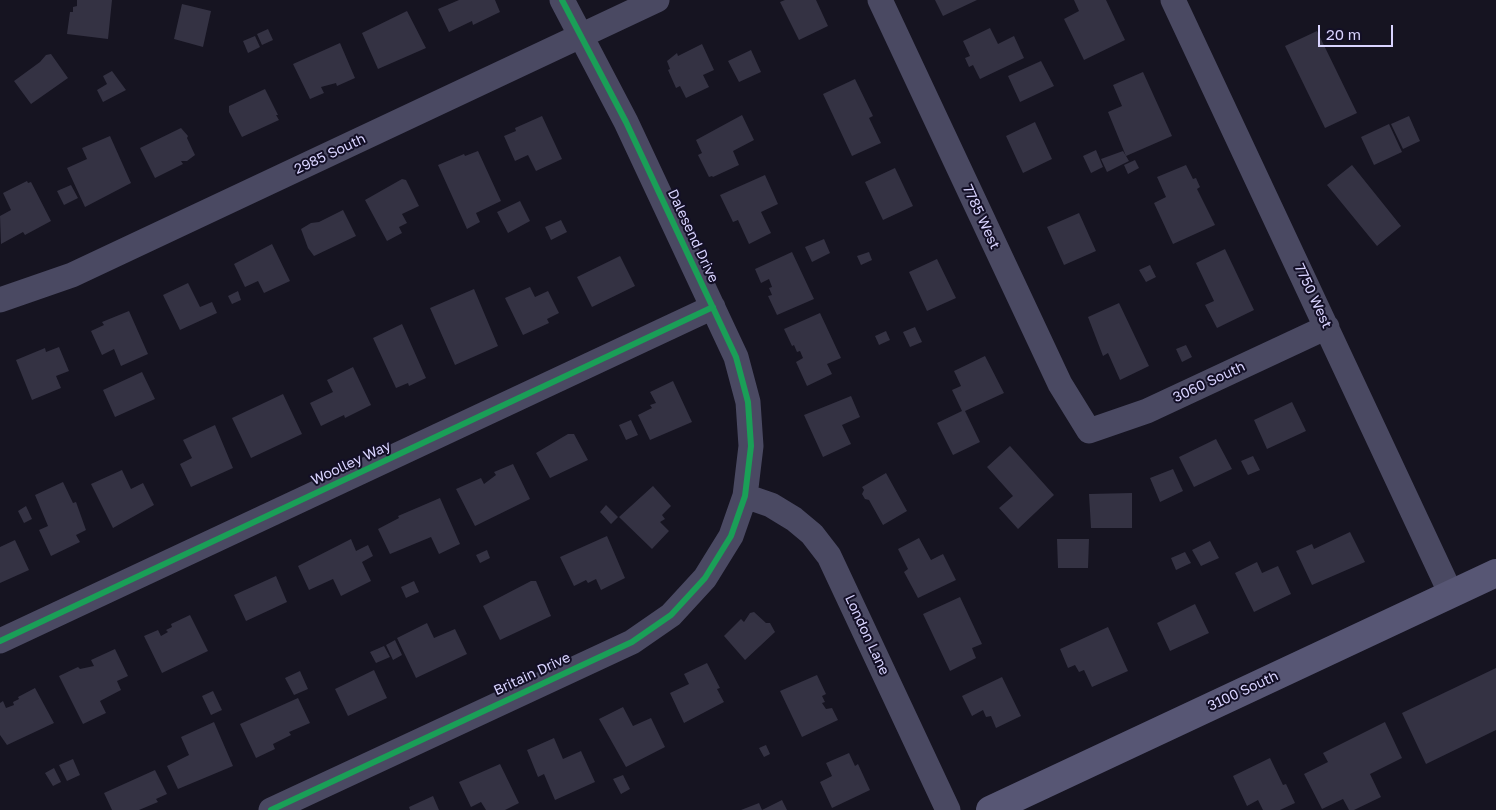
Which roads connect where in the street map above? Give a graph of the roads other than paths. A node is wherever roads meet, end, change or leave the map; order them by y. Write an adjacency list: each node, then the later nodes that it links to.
1 (562, 0): 5 (street, Dalesend Drive)
2 (657, 0): 5 (street, 2985 South)
3 (880, 0): 9 (street, 7785 West)
4 (1173, 0): 8 (street, 7750 West)
5 (579, 36): 6 (street, 2985 South); 7 (street, Dalesend Drive)
6 (0, 300)
7 (713, 306): 10 (street, Dalesend Drive); 13 (street, Woolley Way)
8 (1327, 327): 9 (street, 3060 South); 12 (street, 7750 West)
9 (1089, 431)
10 (745, 496): 14 (street, Britain Drive); 15 (street, London Lane)
11 (1496, 573): 12 (street, 3100 South)
12 (1451, 594): 16 (street, 3100 South)
13 (0, 641)
14 (271, 810)
15 (948, 810)
16 (990, 810)

